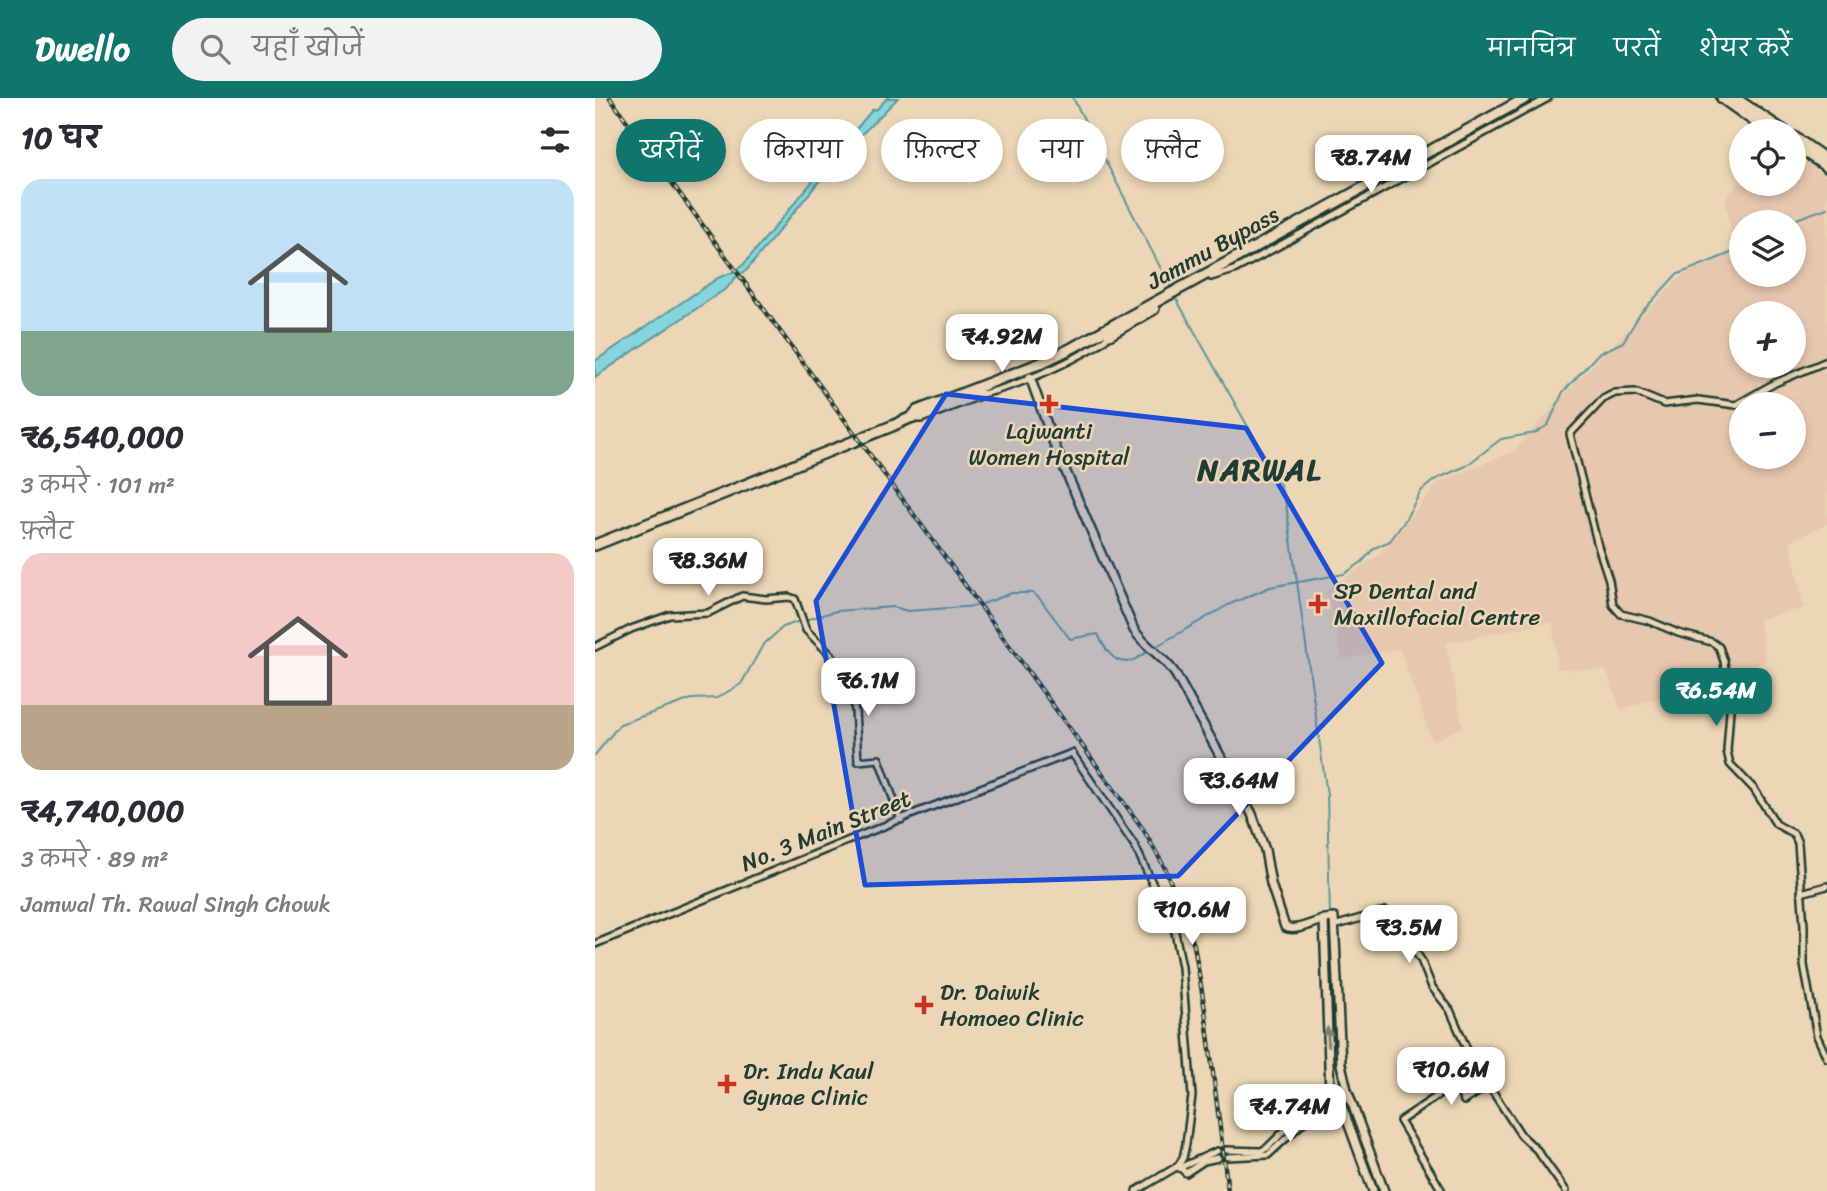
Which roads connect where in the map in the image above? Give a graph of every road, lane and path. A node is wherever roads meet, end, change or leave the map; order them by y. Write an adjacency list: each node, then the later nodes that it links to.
1 (1519, 98): 16 (street)
2 (1526, 98): 16 (highway, Jammu Bypass)
3 (1535, 98): 16 (highway, Jammu Bypass)
4 (1548, 98): 16 (street)
5 (1724, 98): 8 (highway); 9 (highway)
6 (1735, 98): 10 (highway)
7 (1741, 98): 11 (highway)
8 (1752, 119)
9 (1756, 119)
10 (1766, 119)
11 (1771, 119)
12 (1806, 144): 14 (highway)
13 (1806, 154): 15 (highway)
14 (1827, 158)
15 (1827, 169)
16 (1210, 275): 17 (highway, Jammu Bypass)
17 (1105, 333): 19 (street); 20 (highway, Jammu Bypass)
18 (1827, 361): 27 (street)
19 (1030, 377): 20 (street); 28 (main road)
20 (975, 393): 21 (highway, Jammu Bypass)
21 (694, 506): 22 (highway, Jammu Bypass); 23 (highway, Jammu Bypass)
22 (595, 538)
23 (595, 545)
24 (595, 647): 25 (street)
25 (901, 820): 29 (street, No. 3 Main Street); 38 (street, No. 3 Main Street)
26 (1827, 886): 27 (street)
27 (1801, 892): 31 (street)
28 (1330, 919): 30 (main road); 30 (main road); 32 (street)
29 (595, 944)
30 (1331, 985): 33 (main road); 33 (main road, one-way to 30)
31 (1827, 1058)
32 (1488, 1086): 42 (street); 43 (street)
33 (1343, 1096): 34 (street); 40 (main road); 41 (main road)
34 (1296, 1124): 35 (street); 37 (street)
35 (1226, 1150)
36 (1217, 1154): 38 (street)
37 (1228, 1157)
38 (1179, 1167): 39 (street)
39 (1136, 1191)
40 (1373, 1191)
41 (1384, 1191)
42 (1441, 1191)
43 (1566, 1191)

